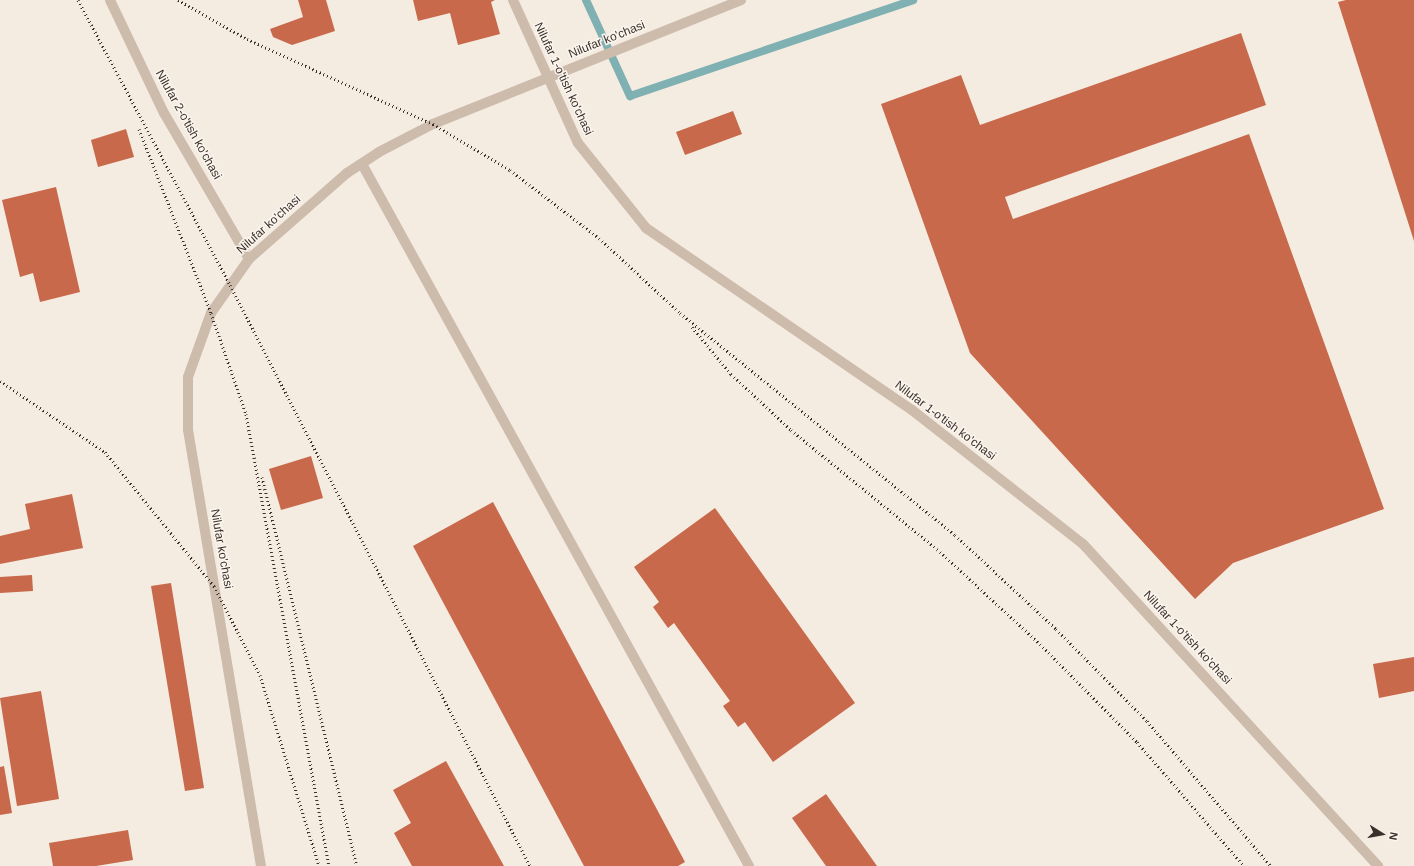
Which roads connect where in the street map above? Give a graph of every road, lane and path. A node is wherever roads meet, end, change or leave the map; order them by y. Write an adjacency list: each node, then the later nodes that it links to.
1 (110, 0): 6 (street, Nilufar 2-o'tish ko'chasi)
2 (513, 0): 4 (street, Nilufar 1-o'tish ko'chasi)
3 (741, 0): 4 (street, Nilufar ko'chasi)
4 (548, 78): 5 (street, Nilufar ko'chasi); 9 (street, Nilufar 1-o'tish ko'chasi)
5 (362, 164): 6 (street, Nilufar ko'chasi); 8 (street)
6 (249, 259): 7 (street, Nilufar ko'chasi)
7 (262, 866)
8 (750, 866)
9 (1378, 866)

